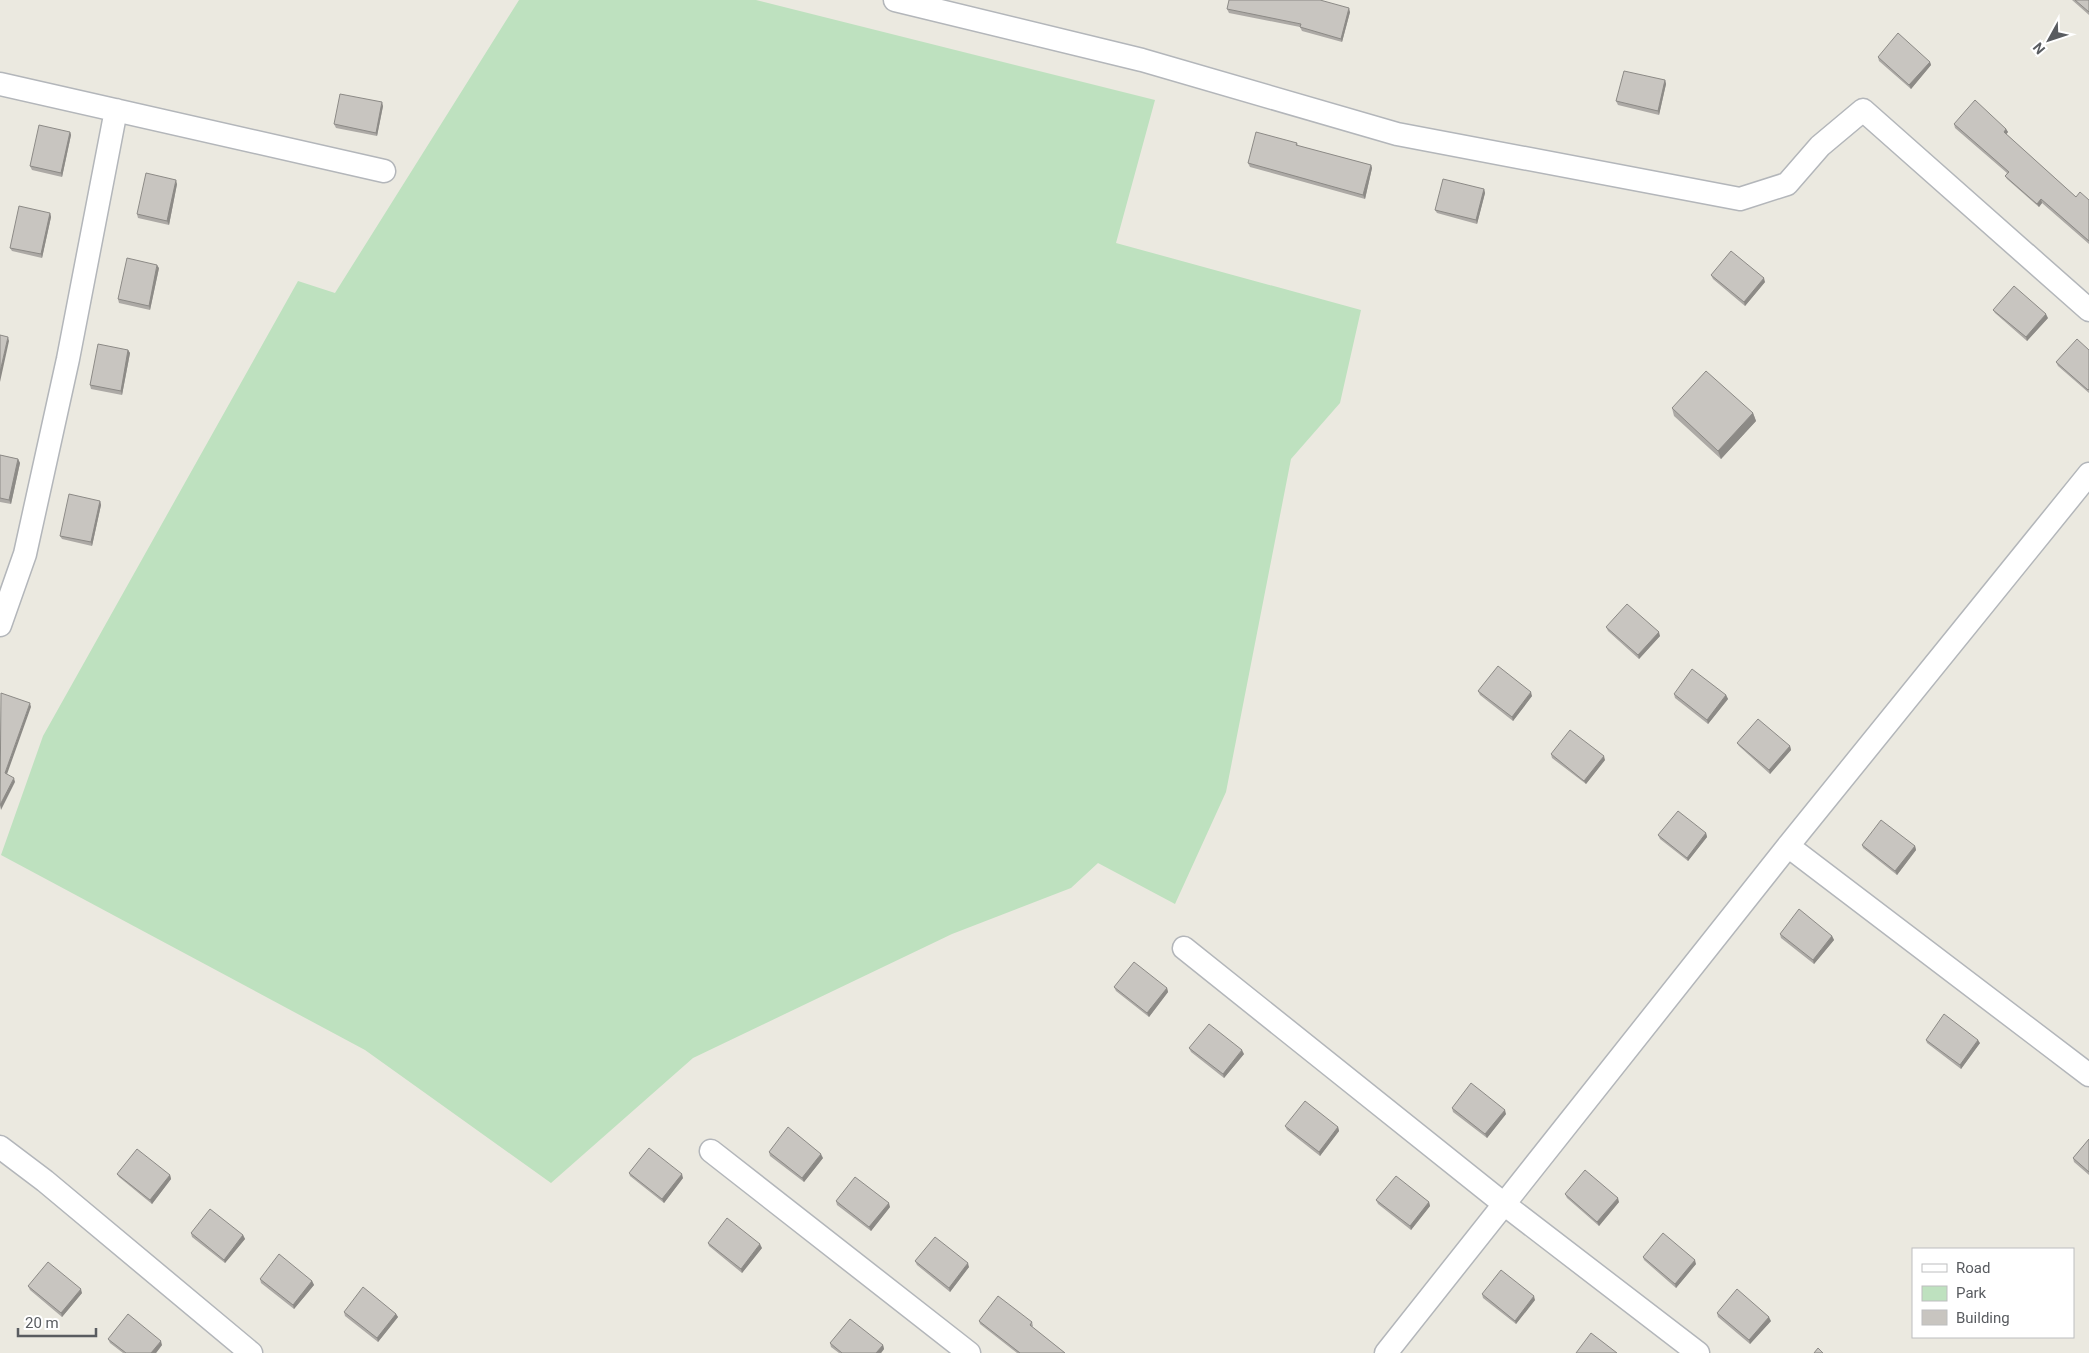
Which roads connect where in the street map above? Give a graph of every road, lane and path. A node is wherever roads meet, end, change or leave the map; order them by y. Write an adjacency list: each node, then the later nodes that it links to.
1 (895, 0): 5 (street)
2 (0, 84): 3 (street)
3 (116, 110): 4 (street); 7 (street)
4 (384, 171)
5 (2089, 310)
6 (2089, 474): 8 (street)
7 (0, 626)
8 (1788, 846): 10 (street); 13 (street)
9 (1184, 948): 13 (street)
10 (2089, 1075)
11 (0, 1147): 14 (street)
12 (711, 1152): 15 (street)
13 (1504, 1204): 16 (street); 17 (street)
14 (251, 1353)
15 (969, 1353)
16 (1386, 1353)
17 (1698, 1353)

